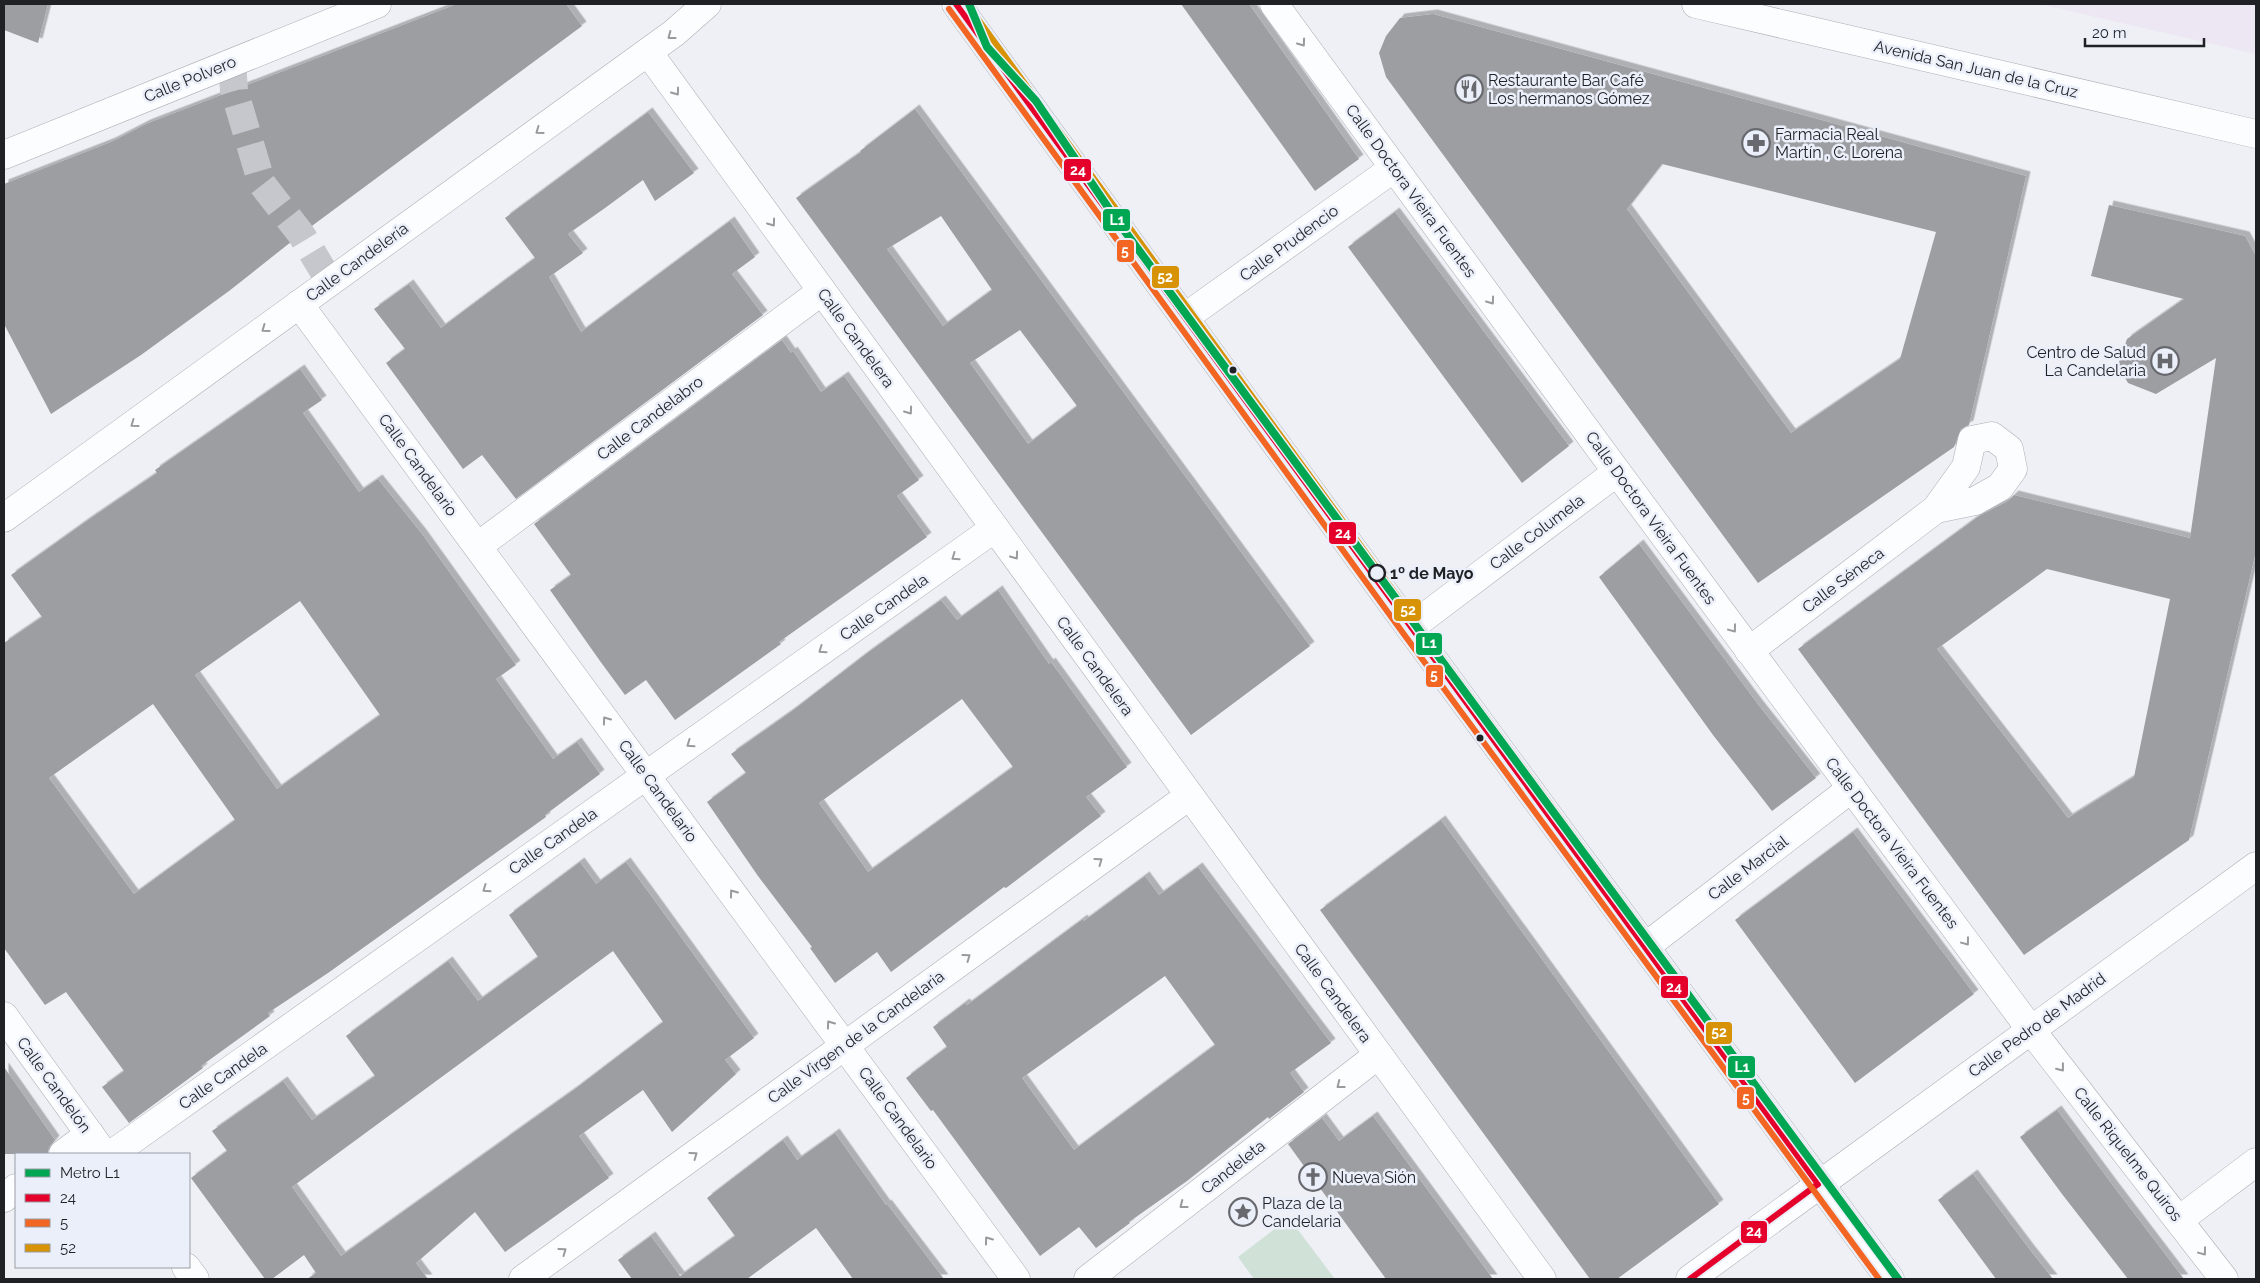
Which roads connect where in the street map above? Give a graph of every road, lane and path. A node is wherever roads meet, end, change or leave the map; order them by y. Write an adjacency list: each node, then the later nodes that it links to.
1 (376, 4): 8 (street, Calle Polvero)
2 (708, 4): 6 (street, Calle Candelería, one-way to 6)
3 (956, 4): 12 (street)
4 (1274, 4): 9 (street, Calle Doctora Vieira Fuentes, one-way to 9)
5 (1696, 4): 7 (street, Avenida San Juan de la Cruz)
6 (648, 52): 10 (street, Calle Candelera, one-way to 10); 11 (street, Calle Candelería, one-way to 11)
7 (2256, 134)
8 (4, 155)
9 (1394, 168): 12 (street, Calle Prudencio); 13 (street, Calle Doctora Vieira Fuentes, one-way to 13)
10 (822, 291): 16 (street, Calle Candelera, one-way to 16); 17 (street, Calle Candelabro)
11 (299, 304): 15 (street, Calle Candelería, one-way to 15); 17 (street, Calle Candelario)
12 (1184, 318): 18 (street)
13 (1617, 472): 18 (street, Calle Columela); 19 (street, Calle Doctora Vieira Fuentes, one-way to 19)
14 (1936, 509): 19 (street, Calle Séneca)
15 (4, 518)
16 (995, 528): 20 (street, Calle Candela, one-way to 20); 22 (street, Calle Candelera, one-way to 22)
17 (478, 546): 20 (street, Calle Candelario, one-way to 17)
18 (1410, 628): 24 (street)
19 (1749, 651): 21 (street, Calle Doctora Vieira Fuentes)
20 (646, 775): 27 (street, Calle Candelario, one-way to 20); 31 (street, Calle Candela, one-way to 31)
21 (1852, 788): 24 (street, Calle Marcial); 26 (street, Calle Doctora Vieira Fuentes, one-way to 26)
22 (1189, 796): 27 (street, Calle Virgen de la Candelaria, one-way to 22); 28 (street, Calle Candelera)
23 (2256, 864): 26 (street, Calle Pedro de Madrid)
24 (1645, 947): 33 (street)
25 (4, 1016): 29 (street, Calle Candelón)
26 (2031, 1030): 33 (street, Calle Pedro de Madrid); 36 (street, Calle Riquelme Quiros, one-way to 36)
27 (845, 1045): 39 (street, Calle Virgen de la Candelaria, one-way to 27); 40 (street, Calle Candelario, one-way to 27)
28 (1378, 1055): 41 (street, Candeleta, one-way to 41); 42 (street, Calle Candelera)
29 (97, 1144): 30 (street)
30 (66, 1153)
31 (113, 1153)
32 (2256, 1162): 36 (street)
33 (1818, 1184): 43 (street, Calle Pedro de Madrid); 44 (street)
34 (15, 1189): 35 (street)
35 (4, 1198)
36 (2179, 1220): 45 (street, Calle Riquelme Quiros, one-way to 45)
37 (187, 1268): 38 (street)
38 (195, 1279)
39 (523, 1279)
40 (1016, 1279)
41 (1088, 1279)
42 (1542, 1279)
43 (1690, 1279)
44 (1890, 1279)
45 (2224, 1279)

